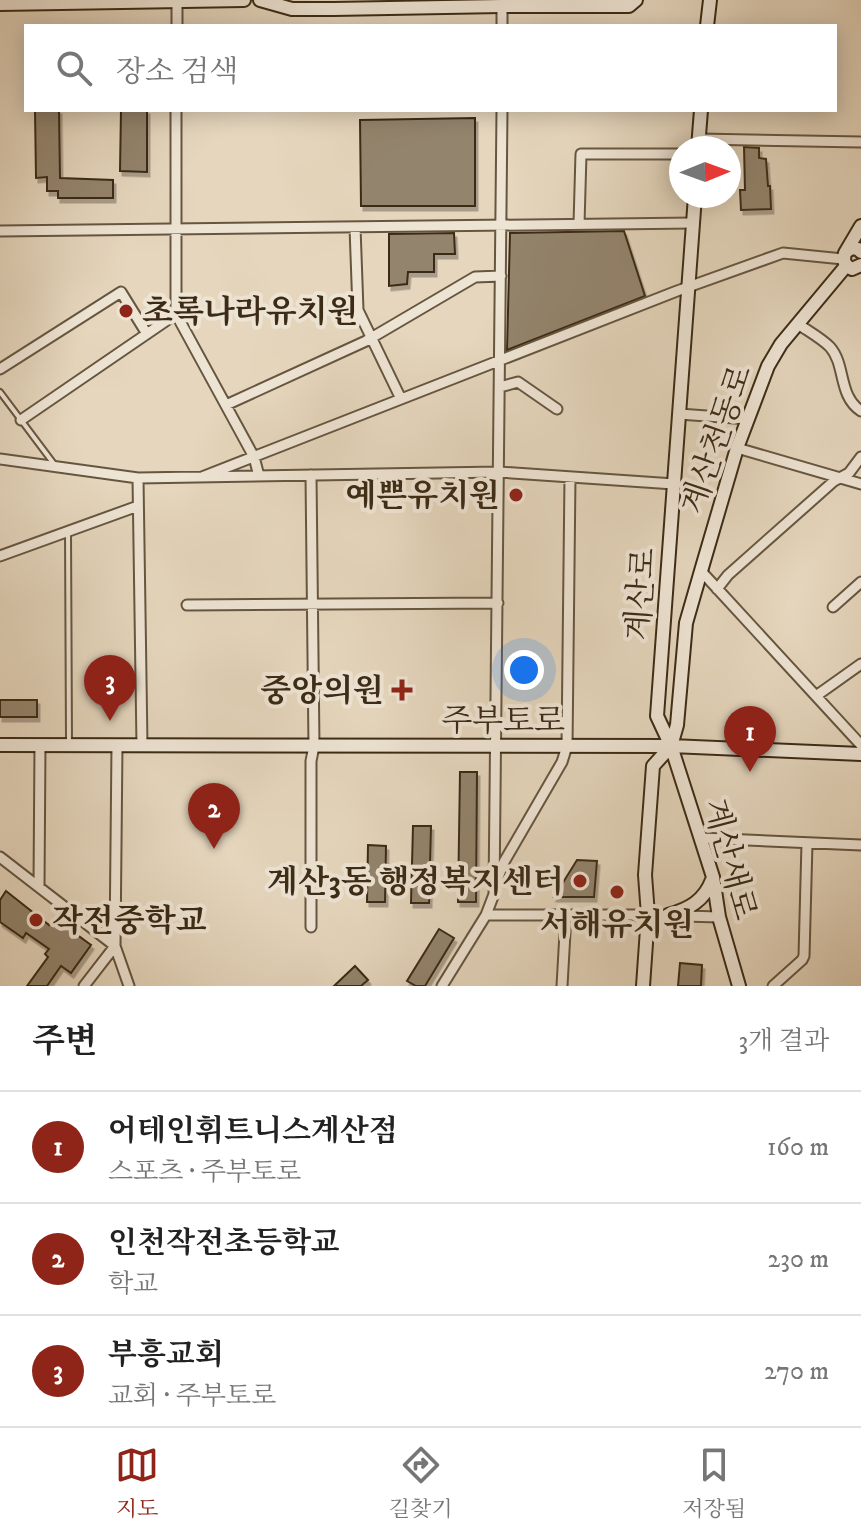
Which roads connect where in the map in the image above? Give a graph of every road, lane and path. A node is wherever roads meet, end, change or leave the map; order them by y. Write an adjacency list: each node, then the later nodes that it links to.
1 (244, 0): 6 (street)
2 (260, 0): 8 (street)
3 (636, 0): 8 (street)
4 (710, 0): 11 (street)
5 (98, 1): 6 (street); 7 (street)
6 (177, 1): 9 (street)
7 (0, 4)
8 (502, 6): 10 (street)
9 (177, 24)
10 (502, 24)
11 (707, 24)
12 (176, 112): 25 (street)
13 (502, 112): 22 (street)
14 (701, 112): 15 (street)
15 (699, 136)
16 (861, 142): 17 (street)
17 (741, 143)
18 (669, 154): 21 (street)
19 (694, 208): 20 (street, 계산로)
20 (693, 223): 21 (street); 30 (street, 계산로)
21 (579, 224): 22 (street)
22 (501, 225): 24 (street); 29 (street)
23 (861, 226): 28 (street, 계산천동로)
24 (355, 227): 25 (street); 34 (street)
25 (176, 229): 26 (street); 31 (street)
26 (0, 231)
27 (861, 252): 28 (street)
28 (852, 265): 30 (street); 32 (street, 계산천동로)
29 (501, 276): 34 (street); 35 (street)
30 (688, 286): 35 (street); 43 (street, 계산로)
31 (176, 314): 33 (street); 40 (street)
32 (798, 324): 42 (street); 44 (street, 계산천동로)
33 (147, 334): 36 (street); 45 (street)
34 (371, 337): 39 (street); 40 (street)
35 (500, 360): 37 (street); 39 (street)
36 (0, 369)
37 (500, 387): 41 (street); 51 (street)
38 (0, 392): 45 (lane)
39 (401, 399): 47 (street)
40 (226, 405): 47 (street)
41 (557, 409)
42 (861, 411)
43 (679, 414): 44 (street); 58 (street, 계산로)
44 (748, 419): 46 (street, 계산천동로)
45 (21, 420): 50 (lane)
46 (737, 448): 56 (street); 63 (street, 계산천동로)
47 (254, 457): 53 (street); 54 (street)
48 (861, 457): 56 (street)
49 (0, 459): 50 (street)
50 (56, 466): 57 (street)
51 (499, 472): 52 (street); 55 (street); 66 (street)
52 (311, 475): 53 (street); 67 (street)
53 (259, 476): 54 (street)
54 (202, 477): 57 (street)
55 (570, 477): 58 (street); 80 (street)
56 (839, 477): 59 (street); 65 (street)
57 (138, 478): 60 (street)
58 (674, 484): 81 (street, 계산로)
59 (861, 484)
60 (138, 506): 61 (street); 76 (street)
61 (68, 531): 62 (street); 74 (lane)
62 (0, 556)
63 (701, 571): 65 (street); 81 (street, 계산천동로)
64 (861, 582): 69 (street)
65 (717, 589): 71 (street)
66 (498, 603): 67 (street); 79 (street)
67 (312, 604): 68 (street); 78 (street)
68 (187, 605)
69 (833, 607)
70 (861, 664): 71 (street)
71 (816, 696): 77 (street)
72 (0, 745): 73 (street, 주부토로)
73 (40, 745): 74 (street, 주부토로); 88 (street)
74 (69, 745): 75 (street, 주부토로)
75 (117, 745): 76 (street, 주부토로); 96 (street)
76 (142, 745): 78 (street, 주부토로)
77 (861, 745)
78 (314, 746): 79 (street, 주부토로); 95 (street)
79 (497, 746): 80 (street, 주부토로); 89 (street)
80 (567, 746): 81 (street, 주부토로); 89 (street)
81 (671, 746): 82 (street, 주부토로); 83 (street, 계산새로); 92 (street)
82 (861, 754)
83 (701, 838): 84 (street); 87 (street, 계산새로)
84 (807, 843): 85 (street); 103 (street)
85 (861, 845)
86 (0, 857): 88 (street)
87 (713, 877): 93 (street); 94 (street, 계산새로)
88 (39, 887): 96 (street)
89 (494, 887): 90 (street)
90 (486, 915): 91 (street); 99 (street)
91 (566, 915): 92 (street); 100 (street)
92 (648, 915): 93 (street); 101 (street)
93 (668, 915): 94 (street)
94 (719, 917): 102 (street, 계산새로)
95 (311, 927)
96 (115, 946): 97 (street); 98 (street)
97 (84, 986)
98 (129, 986)
99 (442, 986)
100 (562, 986)
101 (643, 986)
102 (739, 986)
103 (773, 986)

